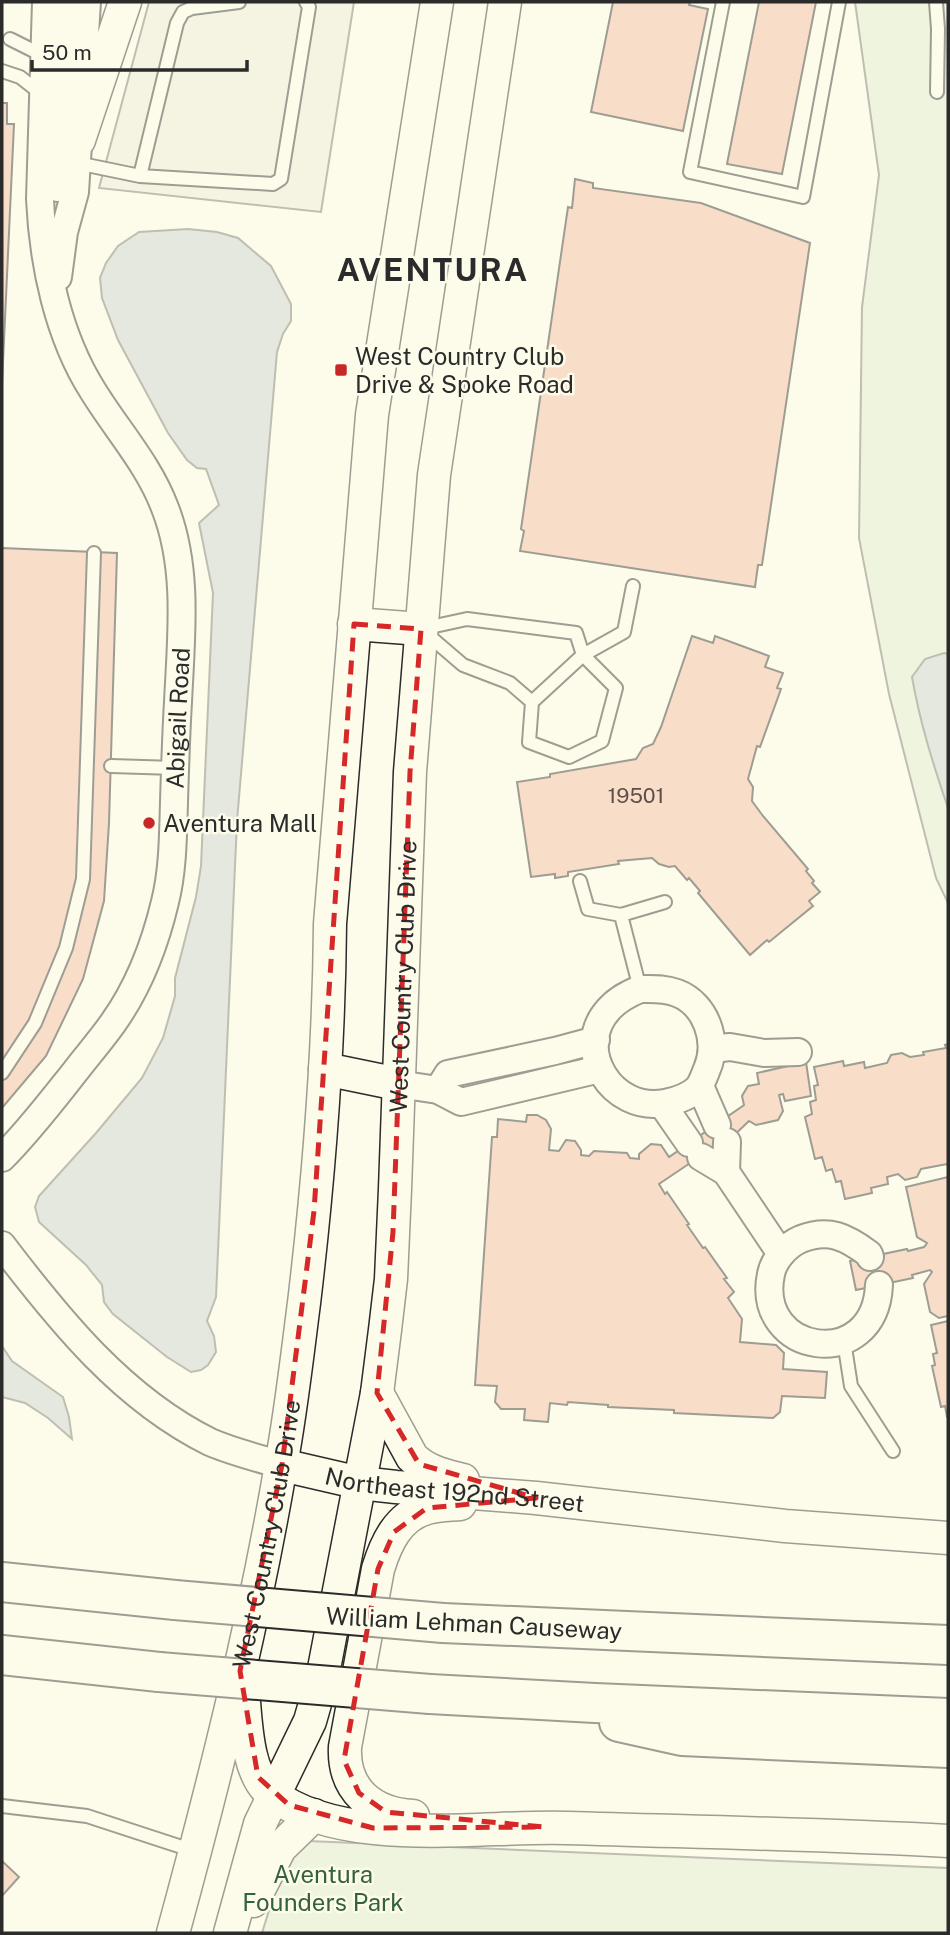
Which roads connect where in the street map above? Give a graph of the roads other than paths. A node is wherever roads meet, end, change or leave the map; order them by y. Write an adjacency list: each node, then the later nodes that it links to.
1 (67, 2): 13 (street, Abigail Road)
2 (87, 2): 17 (street, Abigail Road)
3 (125, 2): 17 (street)
4 (239, 2): 18 (lane)
5 (306, 2): 18 (lane)
6 (437, 2): 23 (street, West Country Club Drive)
7 (505, 2): 24 (street, West Country Club Drive)
8 (723, 2): 9 (lane)
9 (839, 2)
10 (936, 2): 15 (lane)
11 (46, 14): 12 (lane); 13 (street, Abigail Road)
12 (6, 40): 13 (lane)
13 (54, 64): 16 (street, Abigail Road); 19 (street, Abigail Road)
14 (2, 71): 16 (lane)
15 (937, 92)
16 (43, 95): 20 (street, Abigail Road)
17 (78, 152): 18 (lane); 19 (street, Abigail Road)
18 (140, 176)
19 (64, 232): 20 (street, Abigail Road)
20 (55, 299): 28 (street, Abigail Road)
21 (94, 554): 38 (lane)
22 (633, 586): 25 (lane)
23 (354, 624): 24 (street); 36 (street, West Country Club Drive)
24 (421, 629): 25 (lane); 26 (lane); 39 (street, West Country Club Drive)
25 (583, 655): 26 (lane); 26 (lane)
26 (532, 702)
27 (111, 766): 28 (lane)
28 (175, 768): 43 (street, Abigail Road)
29 (580, 881): 31 (lane)
30 (665, 902): 31 (lane)
31 (621, 915): 32 (lane)
32 (640, 989): 33 (street); 34 (street)
33 (596, 1040): 37 (street); 41 (street)
34 (712, 1049): 35 (street); 40 (street)
35 (798, 1052)
36 (325, 1069): 39 (street); 52 (street, West Country Club Drive)
37 (600, 1069): 41 (street); 42 (street)
38 (2, 1073)
39 (398, 1084): 41 (street); 50 (street, West Country Club Drive)
40 (700, 1086): 42 (street); 44 (street)
41 (438, 1090)
42 (662, 1104): 44 (street)
43 (2, 1158)
44 (726, 1172): 46 (street)
45 (2, 1245): 52 (street, Northeast 192nd Street)
46 (781, 1254): 47 (street); 49 (street)
47 (870, 1257)
48 (879, 1285): 49 (street)
49 (844, 1341): 51 (lane)
50 (377, 1393): 53 (street, West Country Club Drive); 54 (street)
51 (893, 1451)
52 (282, 1465): 53 (street, Northeast 192nd Street); 59 (street, West Country Club Drive)
53 (360, 1483): 54 (street, Northeast 192nd Street); 63 (street, West Country Club Drive)
54 (536, 1498): 55 (street, Northeast 192nd Street); 66 (street)
55 (948, 1538)
56 (2, 1582): 57 (highway, William Lehman Causeway, bridge)
57 (938, 1644)
58 (2, 1654): 60 (highway, bridge)
59 (240, 1671): 63 (street); 68 (street, West Country Club Drive)
60 (511, 1699): 61 (highway); 62 (highway)
61 (948, 1718)
62 (948, 1748)
63 (273, 1795): 65 (street); 70 (street, West Country Club Drive)
64 (2, 1806): 68 (lane)
65 (314, 1815): 66 (street); 71 (street)
66 (543, 1827): 67 (street)
67 (948, 1841)
68 (194, 1850): 69 (street, West Country Club Drive)
69 (173, 1933)
70 (230, 1933)
71 (237, 1933)

